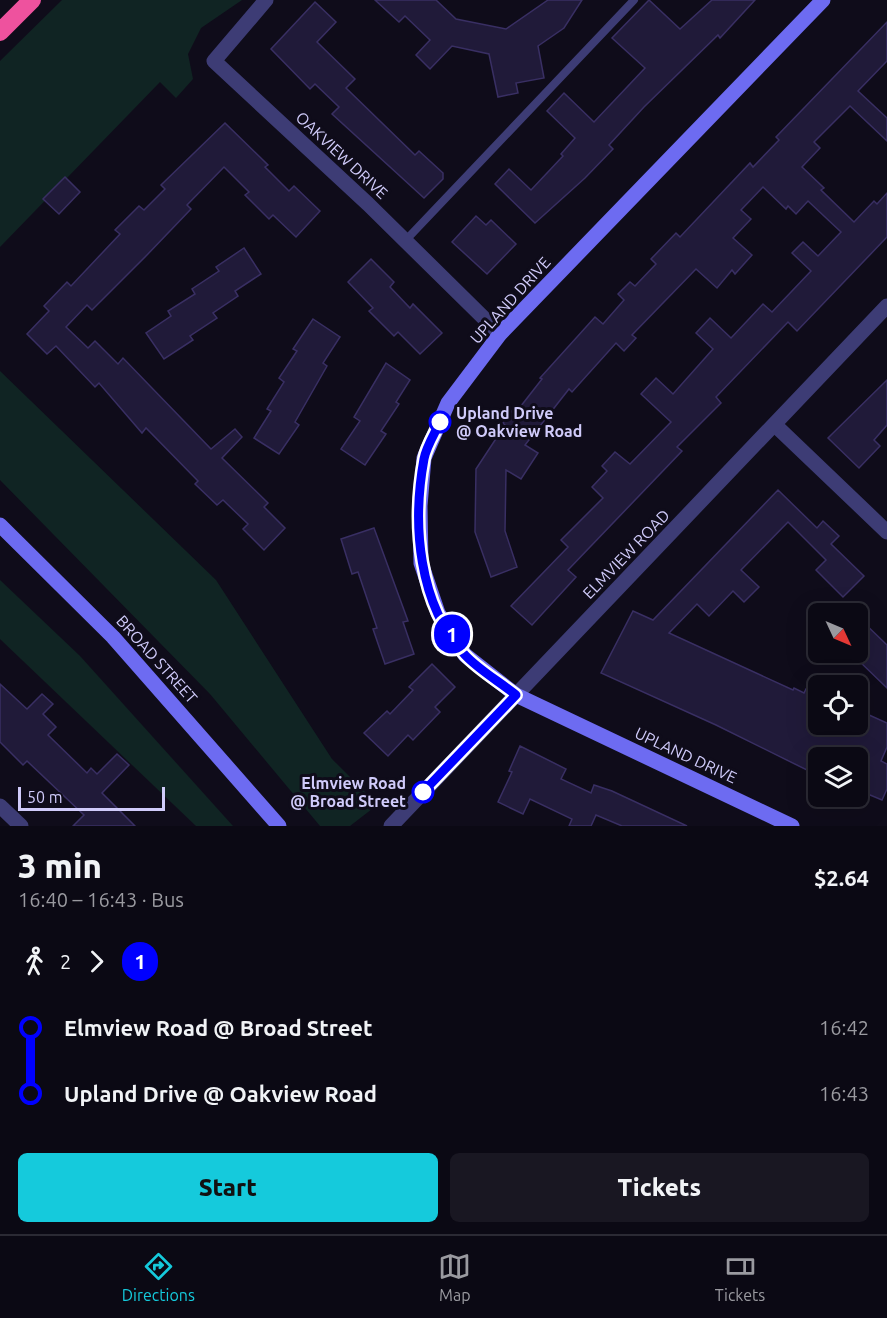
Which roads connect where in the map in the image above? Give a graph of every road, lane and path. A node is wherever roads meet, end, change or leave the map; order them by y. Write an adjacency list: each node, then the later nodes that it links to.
1 (16, 0): 6 (highway)
2 (32, 0): 7 (highway)
3 (266, 0): 8 (street, OAKVIEW DRIVE)
4 (634, 0): 8 (lane)
5 (823, 0): 10 (street, UPLAND DRIVE)
6 (0, 17)
7 (0, 32)
8 (405, 241): 10 (street, OAKVIEW DRIVE)
9 (887, 306): 11 (street, ELMVIEW ROAD)
10 (500, 334): 14 (street, UPLAND DRIVE)
11 (775, 425): 13 (street); 14 (street, ELMVIEW ROAD)
12 (0, 525): 17 (street, BROAD STREET)
13 (887, 532)
14 (516, 695): 18 (street, ELMVIEW ROAD); 19 (street, UPLAND DRIVE)
15 (0, 806): 16 (street)
16 (21, 826)
17 (279, 826)
18 (391, 826)
19 (792, 826)

